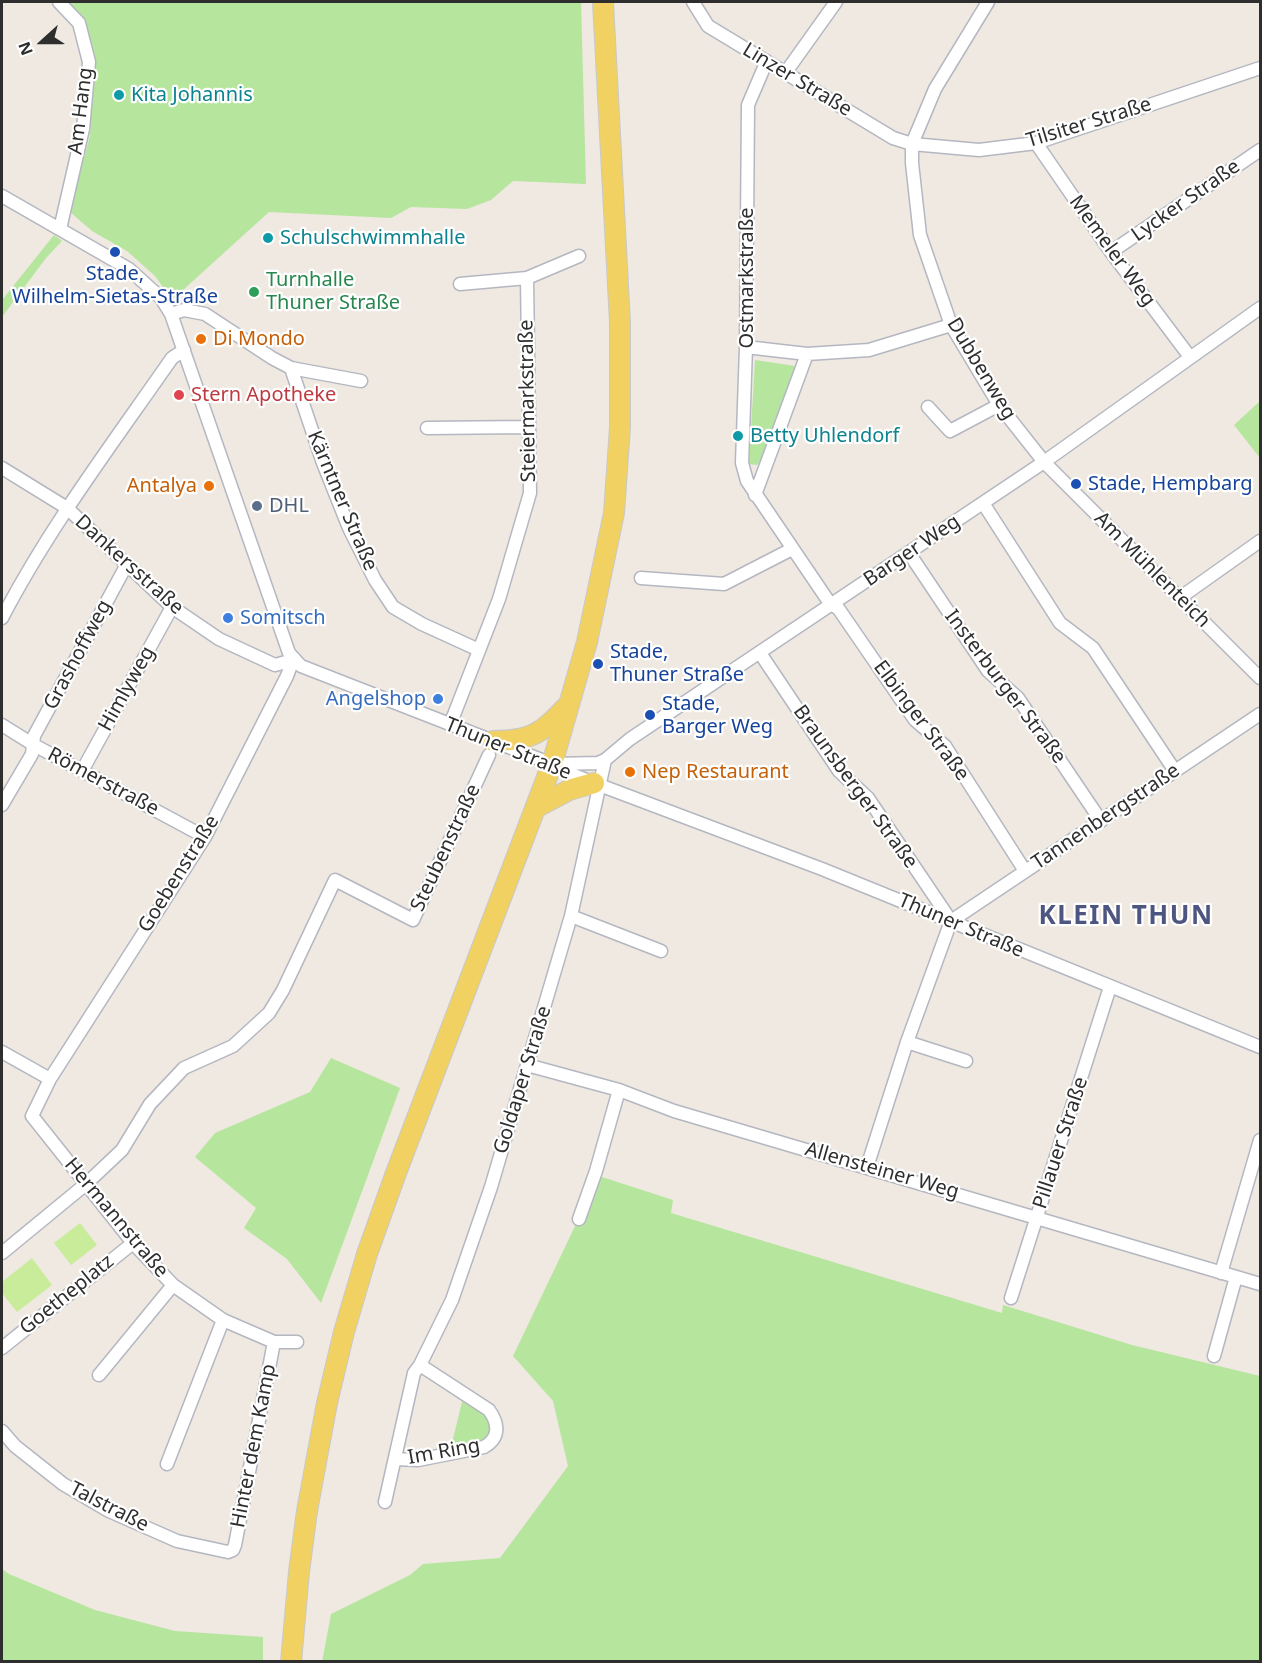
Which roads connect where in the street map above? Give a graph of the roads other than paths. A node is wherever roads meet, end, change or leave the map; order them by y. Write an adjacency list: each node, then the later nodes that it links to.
1 (59, 2): 13 (street, Am Hang)
2 (603, 2): 49 (main road)
3 (693, 2): 6 (street, Linzer Straße)
4 (836, 2): 8 (street)
5 (988, 2): 10 (street, Dubbenweg)
6 (766, 63): 8 (street, Linzer Straße); 21 (street, Ostmarkstraße)
7 (1260, 68): 9 (street, Tilsiter Straße)
8 (786, 72): 10 (street, Linzer Straße)
9 (1036, 143): 10 (street, Tilsiter Straße); 14 (street, Memeler Weg)
10 (912, 144): 20 (street, Dubbenweg)
11 (1260, 150): 14 (street, Lycker Straße)
12 (2, 196): 13 (street)
13 (60, 229): 19 (street)
14 (1111, 252): 24 (street, Memeler Weg)
15 (579, 256): 16 (street)
16 (527, 278): 17 (street); 29 (street, Steiermarkstraße)
17 (460, 284)
18 (1260, 308): 24 (street, Barger Weg)
19 (171, 314): 22 (street); 25 (street)
20 (951, 325): 23 (street); 27 (street, Dubbenweg)
21 (746, 347): 23 (street); 33 (street, Ostmarkstraße)
22 (184, 350): 35 (street); 47 (street)
23 (807, 354): 33 (street)
24 (1190, 357): 31 (street, Barger Weg)
25 (291, 368): 26 (street); 45 (street, Kärntner Straße)
26 (361, 381)
27 (999, 405): 28 (street); 31 (street, Dubbenweg)
28 (928, 407)
29 (527, 427): 30 (street); 45 (street, Steiermarkstraße)
30 (427, 428)
31 (1044, 462): 34 (street, Barger Weg); 41 (street, Am Mühlenteich)
32 (2, 468): 35 (street, Dankersstraße)
33 (755, 495): 37 (street, Ostmarkstraße)
34 (983, 503): 38 (street, Barger Weg); 58 (street)
35 (67, 508): 39 (street, Dankersstraße); 44 (street)
36 (1260, 541): 41 (street)
37 (792, 549): 40 (street); 42 (street, Ostmarkstraße)
38 (909, 553): 42 (street, Barger Weg); 62 (street, Insterburger Straße)
39 (126, 566): 43 (street, Dankersstraße); 53 (street, Grashoffweg)
40 (640, 578)
41 (1181, 597): 48 (street, Am Mühlenteich)
42 (831, 605): 46 (street, Barger Weg); 64 (street, Elbinger Straße)
43 (172, 607): 47 (street, Dankersstraße); 57 (street, Himlyweg)
44 (2, 618)
45 (479, 650): 52 (street, Steiermarkstraße)
46 (760, 652): 55 (street, Barger Weg); 66 (street, Braunsberger Straße)
47 (293, 660): 52 (street, Thuner Straße); 63 (street, Goebenstraße)
48 (1260, 678)
49 (571, 702): 54 (main road); 56 (main road)
50 (1260, 714): 58 (street, Tannenbergstraße)
51 (2, 724): 53 (street, Römerstraße)
52 (450, 725): 54 (street, Thuner Straße)
53 (34, 745): 57 (street, Römerstraße); 60 (street, Grashoffweg)
54 (491, 748): 56 (street, Thuner Straße); 78 (street, Steubenstraße)
55 (605, 760): 56 (street); 59 (street, Goldaper Straße)
56 (552, 764): 59 (street, Thuner Straße); 61 (main road)
57 (82, 771): 63 (street, Römerstraße)
58 (1175, 771): 62 (street, Tannenbergstraße)
59 (597, 784): 61 (main road); 65 (street, Goldaper Straße); 66 (street, Thuner Straße)
60 (2, 805)
61 (537, 807): 100 (main road)
62 (1101, 821): 64 (street, Tannenbergstraße)
63 (205, 837): 74 (street, Goebenstraße)
64 (1025, 872): 66 (street, Tannenbergstraße)
65 (571, 916): 67 (street); 73 (street, Goldaper Straße)
66 (951, 921): 68 (street, Thuner Straße); 69 (street)
67 (662, 951)
68 (1110, 987): 70 (street, Thuner Straße); 79 (street, Pillauer Straße)
69 (907, 1042): 72 (street); 77 (street)
70 (1260, 1047)
71 (2, 1052): 74 (street)
72 (966, 1060)
73 (527, 1065): 75 (street, Allensteiner Weg); 93 (street, Goldaper Straße)
74 (50, 1079): 78 (street, Hermannstraße)
75 (619, 1090): 77 (street, Allensteiner Weg); 80 (street)
76 (1260, 1140): 83 (street)
77 (867, 1167): 79 (street, Allensteiner Weg)
78 (86, 1184): 81 (street, Hermannstraße); 82 (street)
79 (1036, 1217): 83 (street, Allensteiner Weg); 87 (street, Pillauer Straße)
80 (579, 1219)
81 (133, 1243): 86 (street, Hermannstraße); 91 (street, Goetheplatz)
82 (2, 1253)
83 (1221, 1273): 84 (street, Allensteiner Weg)
84 (1236, 1277): 85 (street, Allensteiner Weg); 92 (street)
85 (1260, 1284)
86 (173, 1285): 88 (street, Hermannstraße); 94 (street)
87 (1011, 1299)
88 (223, 1320): 89 (street, Hermannstraße); 97 (street)
89 (274, 1342): 90 (street, Hermannstraße); 99 (street, Hinter dem Kamp)
90 (297, 1342)
91 (2, 1348)
92 (1214, 1356)
93 (420, 1365): 96 (street, Im Ring); 96 (street, Im Ring)
94 (99, 1375)
95 (2, 1431): 99 (street, Talstraße)
96 (396, 1459): 98 (street, Im Ring)
97 (167, 1464)
98 (385, 1502)
99 (233, 1550)
100 (291, 1662)

